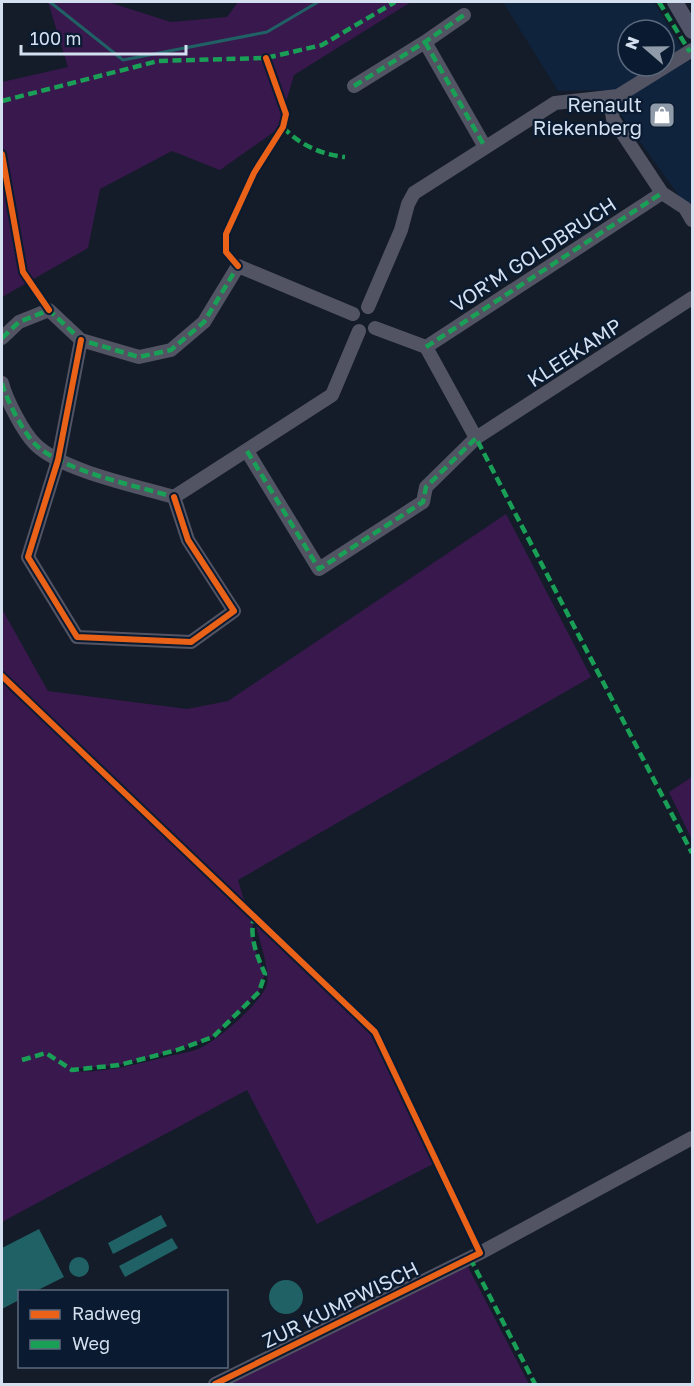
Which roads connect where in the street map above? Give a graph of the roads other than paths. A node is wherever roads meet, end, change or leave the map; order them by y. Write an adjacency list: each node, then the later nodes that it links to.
1 (675, 2): 3 (main road)
2 (464, 15): 4 (street)
3 (693, 31)
4 (425, 42): 6 (street); 8 (street)
5 (693, 50): 7 (street)
6 (354, 86)
7 (610, 99): 8 (street); 9 (street)
8 (485, 147): 12 (street)
9 (662, 193): 10 (street); 18 (street, VOR'M GOLDBRUCH)
10 (693, 220)
11 (693, 298): 20 (street, KLEEKAMP)
12 (368, 307): 13 (street); 14 (street)
13 (353, 314): 15 (street); 17 (street)
14 (375, 328): 15 (street); 18 (street)
15 (358, 331): 21 (street)
16 (2, 338): 17 (street)
17 (81, 340): 22 (street)
18 (426, 347): 20 (street)
19 (2, 383): 22 (street)
20 (476, 438): 21 (street, KLEEKAMP)
21 (247, 451): 23 (street)
22 (58, 460): 23 (street); 23 (street)
23 (174, 497)
24 (693, 1138): 25 (street, ZUR KUMPWISCH)
25 (215, 1384)

